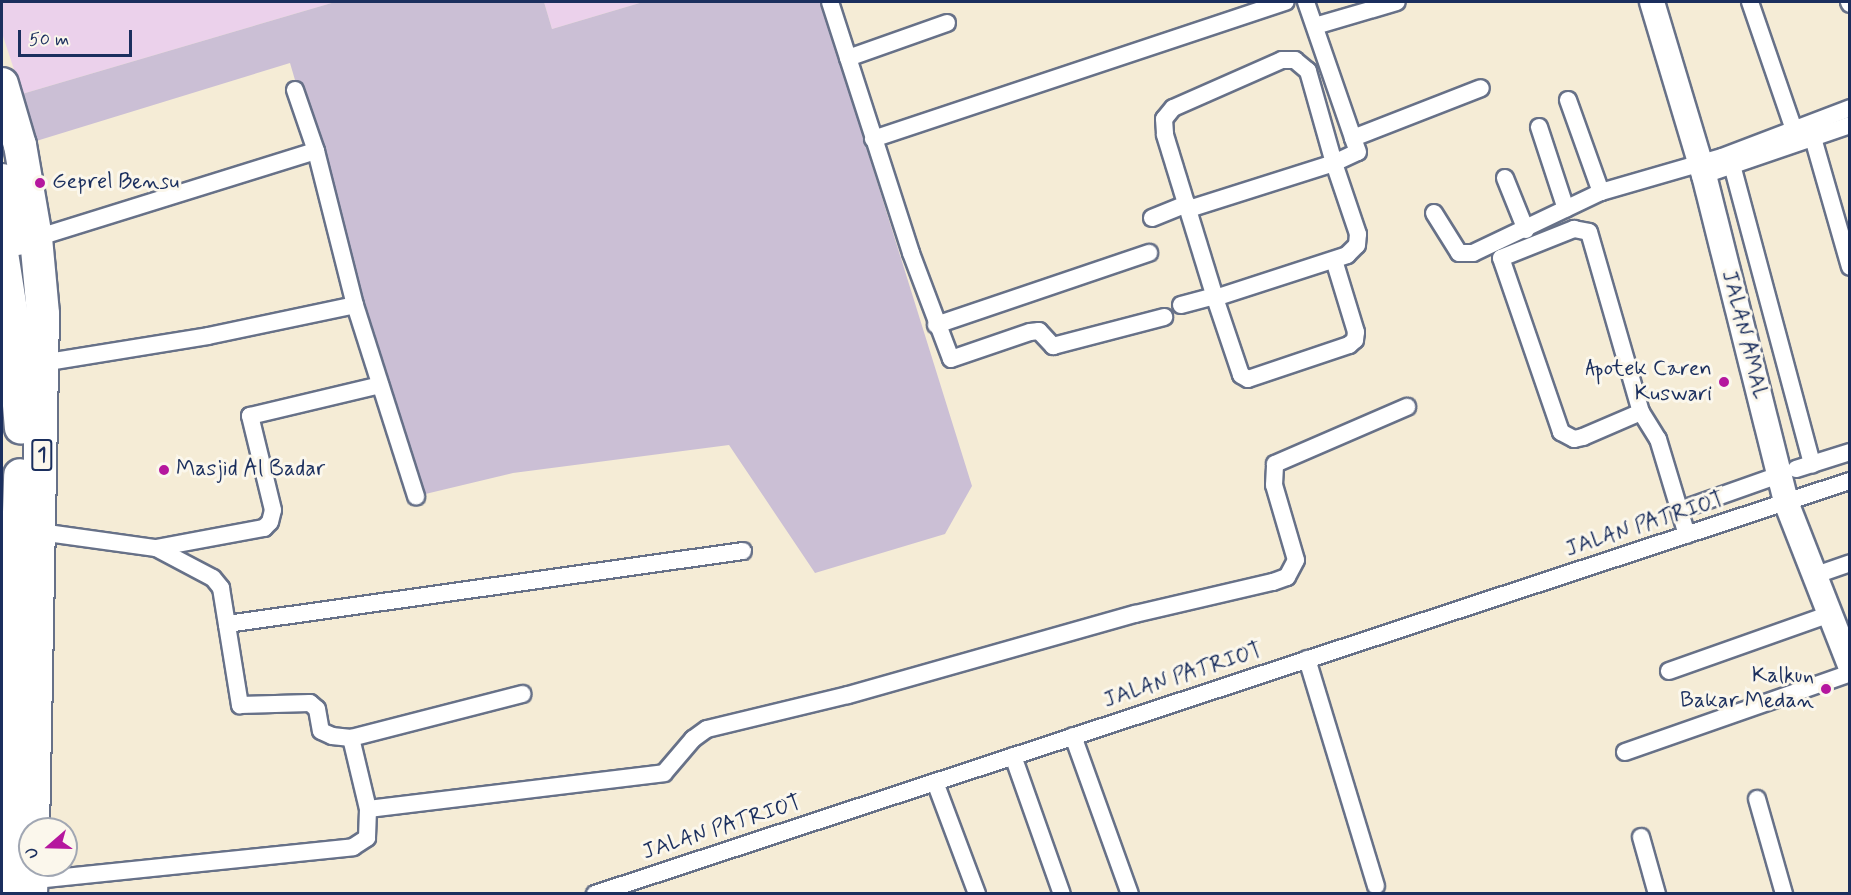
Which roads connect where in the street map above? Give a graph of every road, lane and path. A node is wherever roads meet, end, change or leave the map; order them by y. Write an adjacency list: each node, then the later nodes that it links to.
1 (830, 2): 9 (street)
2 (1286, 2): 20 (street)
3 (1306, 2): 8 (street)
4 (1397, 2): 8 (street)
5 (1652, 2): 24 (street, JALAN AMAL)
6 (1750, 2): 17 (street)
7 (947, 23): 9 (street)
8 (1315, 26): 18 (street)
9 (848, 58): 20 (street)
10 (2, 84): 33 (highway, 1)
11 (1481, 88): 18 (street)
12 (296, 90): 21 (street)
13 (1568, 100): 27 (street)
14 (1850, 108): 17 (street)
15 (1850, 125): 19 (street)
16 (1539, 127): 29 (street)
17 (1794, 130): 24 (street)
18 (1353, 138): 22 (street)
19 (1813, 138): 23 (street); 37 (street)
20 (873, 139): 42 (street)
21 (316, 151): 33 (street); 39 (street)
22 (1334, 163): 28 (street); 28 (street); 36 (street)
23 (1732, 165): 24 (street); 50 (street)
24 (1702, 170): 27 (street); 50 (street, JALAN AMAL)
25 (1505, 178): 32 (street)
26 (2, 180): 46 (highway, 1)
27 (1601, 192): 29 (street)
28 (1188, 207): 31 (street); 38 (street)
29 (1566, 209): 32 (street)
30 (1434, 213): 32 (street)
31 (1152, 218)
32 (1526, 230)
33 (36, 238): 44 (highway, 1)
34 (2, 253): 46 (highway, 1)
35 (1149, 253): 42 (street)
36 (1334, 261): 38 (street); 38 (street)
37 (1850, 267)
38 (1215, 297): 40 (street)
39 (355, 304): 44 (street); 45 (street)
40 (1181, 305)
41 (1164, 317): 42 (street)
42 (936, 325)
43 (2, 332): 46 (highway, 1)
44 (42, 363): 46 (highway, 1)
45 (380, 385): 53 (street); 58 (street)
46 (31, 406): 51 (highway, 1); 56 (highway, 1)
47 (1407, 407): 77 (street)
48 (1641, 412): 48 (street); 55 (street)
49 (1850, 452): 50 (street)
50 (1795, 469): 54 (street, JALAN AMAL); 55 (street)
51 (11, 476): 62 (highway, 1)
52 (1850, 481): 54 (street, JALAN PATRIOT)
53 (416, 496)
54 (1786, 502): 57 (street, JALAN PATRIOT); 61 (street, JALAN AMAL)
55 (1680, 510): 57 (street)
56 (40, 532): 58 (street); 62 (highway, 1)
57 (1687, 535): 66 (street, JALAN PATRIOT)
58 (156, 548): 64 (street)
59 (742, 551): 64 (street)
60 (1850, 563): 61 (street)
61 (1813, 576): 63 (street, JALAN AMAL)
62 (18, 612): 78 (highway, 1); 80 (highway, 1)
63 (1830, 614): 65 (street, JALAN AMAL); 68 (street)
64 (227, 624): 72 (street)
65 (1844, 638): 67 (street, JALAN AMAL)
66 (1307, 660): 71 (street, JALAN PATRIOT); 81 (street)
67 (1850, 665)
68 (1669, 671)
69 (1850, 673): 73 (street)
70 (522, 694): 72 (street)
71 (1073, 736): 74 (street, JALAN PATRIOT); 85 (street)
72 (351, 738): 77 (street)
73 (1625, 752)
74 (1013, 756): 75 (street, JALAN PATRIOT); 84 (street)
75 (935, 782): 82 (street, JALAN PATRIOT); 83 (street)
76 (1757, 799): 87 (street)
77 (368, 808): 80 (street)
78 (32, 817)
79 (1641, 837): 86 (street)
80 (22, 883)
81 (1376, 886)
82 (595, 894)
83 (977, 894)
84 (1062, 894)
85 (1130, 894)
86 (1657, 894)
87 (1784, 894)

